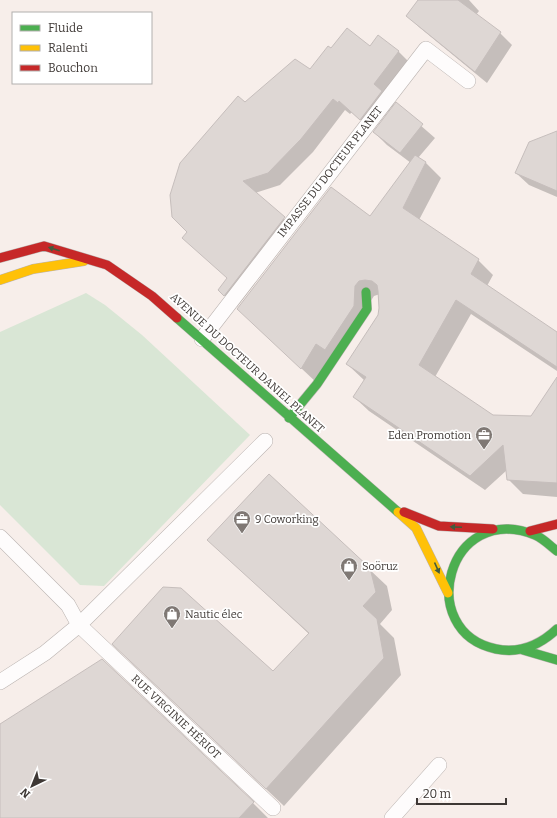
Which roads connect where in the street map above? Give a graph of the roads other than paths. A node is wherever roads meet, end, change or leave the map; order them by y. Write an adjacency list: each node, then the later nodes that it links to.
1 (468, 81): 6 (lane, IMPASSE DU DOCTEUR PLANET)
2 (0, 258): 3 (street, AVENUE DU DOCTEUR DANIEL PLANET, one-way to 2)
3 (92, 260): 4 (street); 6 (street, AVENUE DU DOCTEUR DANIEL PLANET)
4 (0, 280)
5 (366, 292): 7 (street)
6 (202, 339): 7 (street, AVENUE DU DOCTEUR DANIEL PLANET)
7 (289, 418): 9 (street, AVENUE DU DOCTEUR DANIEL PLANET)
8 (265, 441): 16 (lane)
9 (379, 494): 11 (street, AVENUE DU DOCTEUR DANIEL PLANET, one-way to 9); 15 (street, AVENUE DU DOCTEUR DANIEL PLANET, one-way to 15)
10 (557, 524): 12 (street)
11 (495, 529): 12 (street, AVENUE DU DOCTEUR DANIEL PLANET); 15 (street)
12 (530, 531): 14 (street)
13 (0, 537): 16 (lane, RUE VIRGINIE HÉRIOT)
14 (557, 551)
15 (448, 593): 18 (street)
16 (79, 625): 20 (lane); 22 (lane, RUE VIRGINIE HÉRIOT)
17 (557, 628): 18 (street)
18 (523, 650): 19 (street)
19 (557, 660)
20 (0, 682)
21 (439, 765): 23 (lane)
22 (273, 808)
23 (392, 818)

